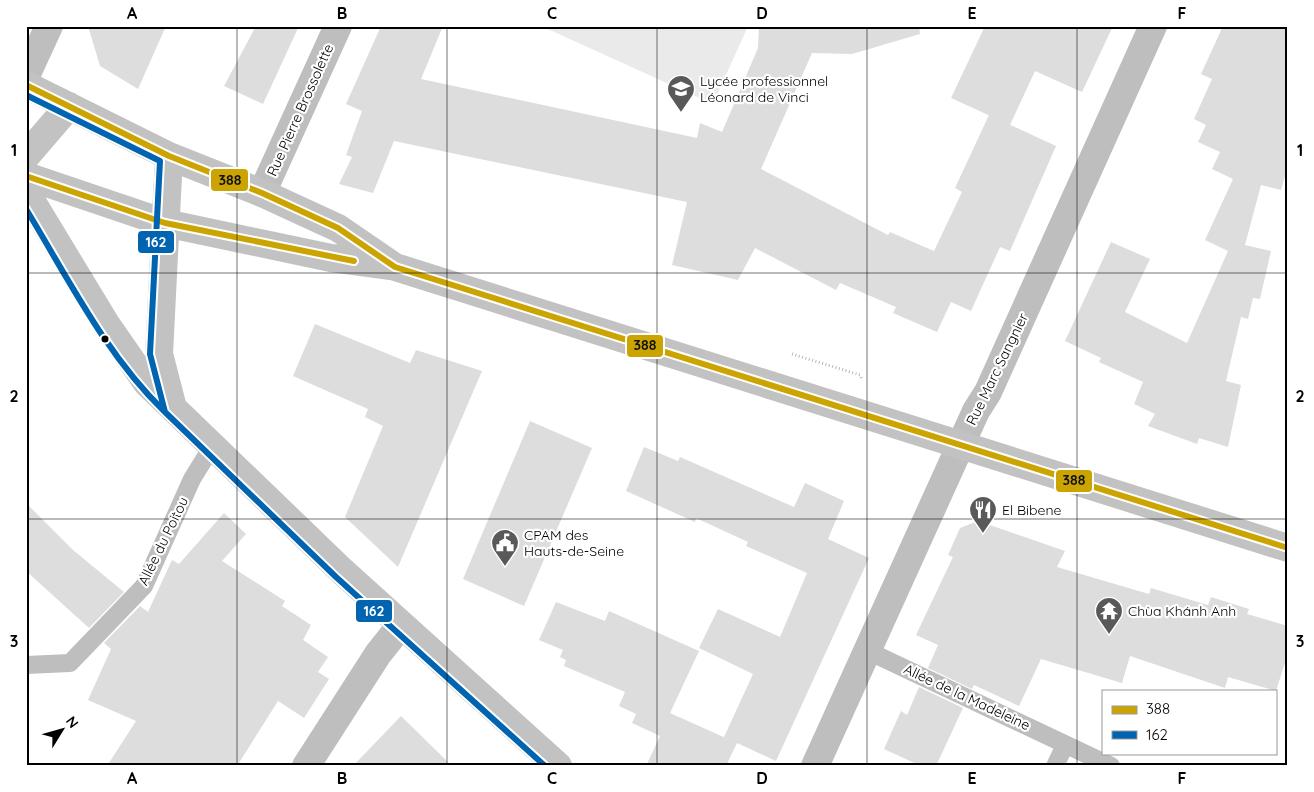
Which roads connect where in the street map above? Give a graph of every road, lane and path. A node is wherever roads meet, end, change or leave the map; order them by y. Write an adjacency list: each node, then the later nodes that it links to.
1 (49, 26): 4 (street)
2 (338, 26): 11 (street, Rue Pierre Brossolette)
3 (1153, 26): 16 (street, Rue Marc Sangnier)
4 (26, 76)
5 (26, 85): 6 (main road)
6 (69, 106): 7 (main road); 8 (main road)
7 (26, 156)
8 (169, 156): 11 (main road); 12 (main road)
9 (26, 176): 12 (main road)
10 (26, 192): 14 (main road)
11 (262, 193): 13 (main road)
12 (166, 223): 13 (main road); 14 (main road)
13 (395, 267): 16 (main road)
14 (173, 408): 15 (main road)
15 (213, 445): 18 (main road); 20 (lane, Allée du Poitou)
16 (961, 445): 17 (main road); 19 (street, Rue Marc Sangnier)
17 (1288, 548)
18 (401, 624): 22 (street); 23 (main road)
19 (868, 651): 21 (lane, Allée de la Madeleine); 24 (street, Rue Marc Sangnier)
20 (26, 664)
21 (1065, 745): 25 (lane); 26 (lane, Allée de la Madeleine)
22 (306, 766)
23 (558, 766)
24 (815, 766)
25 (1055, 766)
26 (1111, 766)

